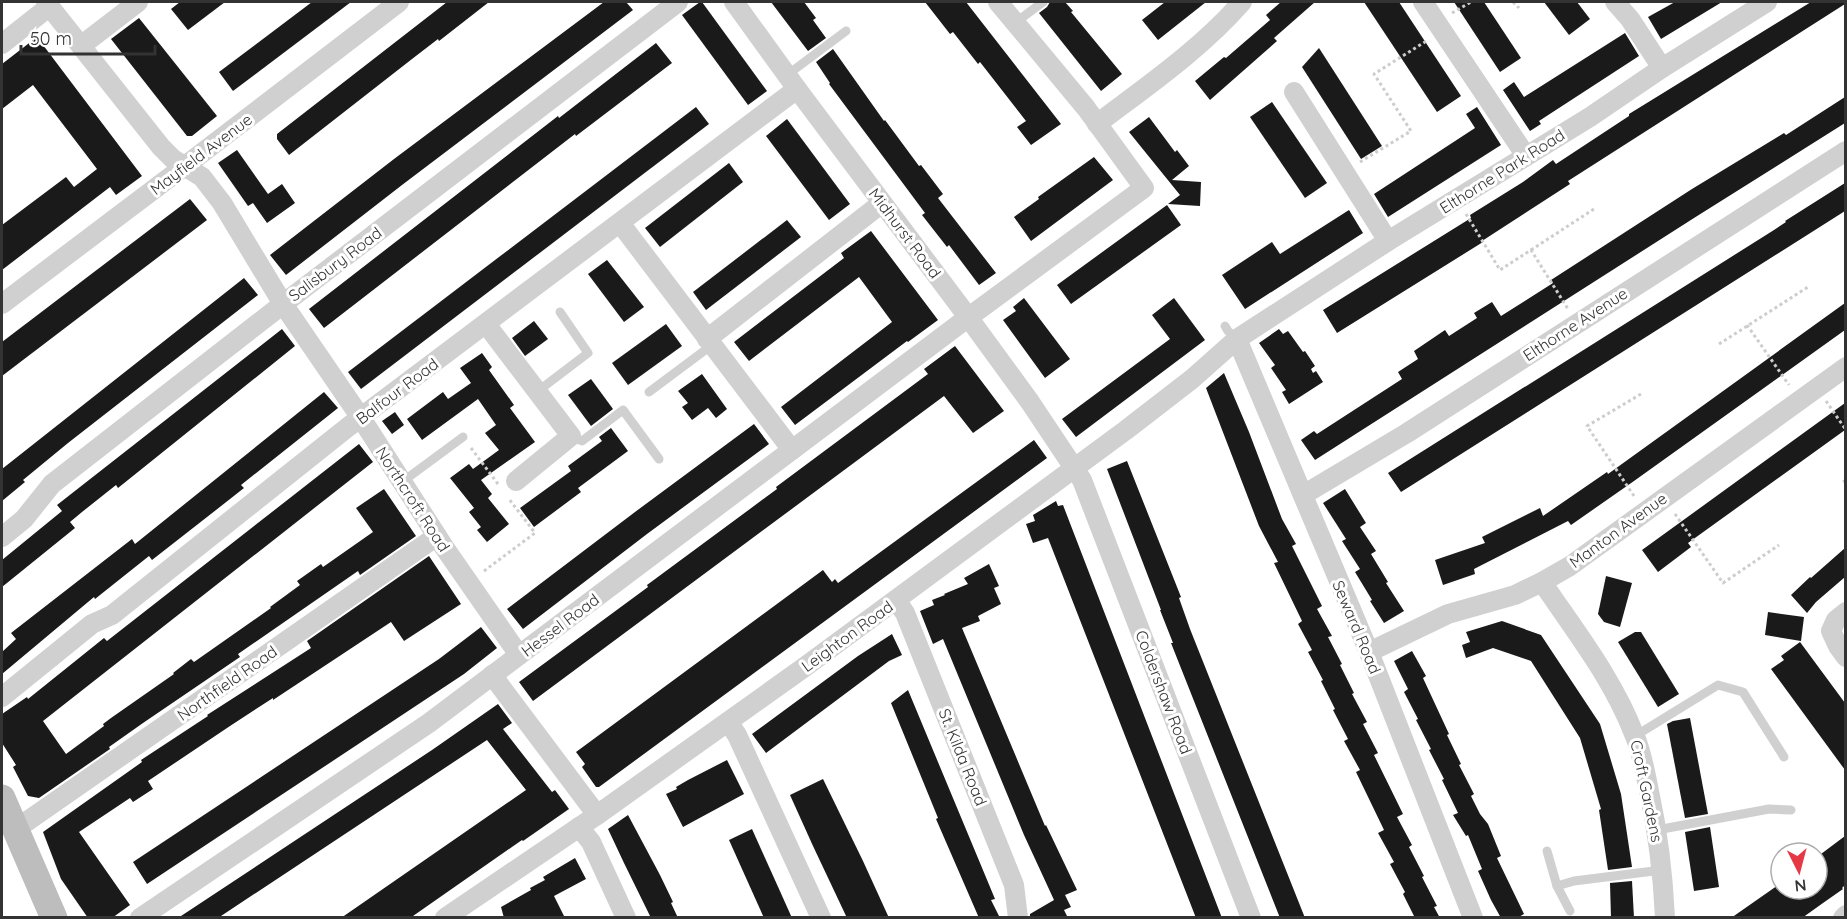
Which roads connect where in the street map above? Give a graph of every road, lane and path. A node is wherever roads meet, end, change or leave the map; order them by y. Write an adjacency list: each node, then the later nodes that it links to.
1 (138, 2): 18 (street)
2 (399, 2): 25 (street, Mayfield Avenue)
3 (678, 2): 35 (street, Salisbury Road)
4 (734, 2): 20 (street, Midhurst Road)
5 (998, 2): 14 (street)
6 (1043, 2): 14 (lane)
7 (1242, 2): 22 (street)
8 (1423, 2): 16 (street)
9 (1513, 2): 13 (path)
10 (1615, 2): 19 (street)
11 (1767, 2): 19 (street, Elthorne Park Road)
12 (48, 4): 17 (street); 18 (street, Northcroft Road)
13 (1519, 8)
14 (1015, 23): 22 (street)
15 (846, 31): 20 (lane)
16 (1442, 31): 24 (street); 26 (path)
17 (2, 44)
18 (82, 45): 25 (street, Northcroft Road)
19 (1662, 68): 24 (street, Elthorne Park Road)
20 (792, 82): 27 (street, Midhurst Road); 30 (street, Balfour Road)
21 (1294, 92): 26 (street)
22 (1097, 124): 38 (street, Hessel Road)
23 (1845, 151): 59 (street, Elthorne Avenue)
24 (1526, 156): 31 (street, Elthorne Park Road)
25 (185, 166): 34 (street, Mayfield Avenue); 35 (street, Northcroft Road)
26 (1344, 172): 31 (street)
27 (882, 203): 38 (street, Midhurst Road); 42 (street)
28 (1464, 210): 32 (path)
29 (1594, 210): 32 (path)
30 (620, 223): 39 (street, Balfour Road); 42 (street)
31 (1388, 241): 41 (street, Elthorne Park Road)
32 (1531, 250): 37 (path)
33 (1808, 287): 40 (path)
34 (2, 304)
35 (283, 304): 50 (street, Northcroft Road); 63 (street, Salisbury Road)
36 (560, 312): 46 (lane)
37 (1570, 312)
38 (968, 317): 54 (street, Hessel Road); 56 (street, Midhurst Road)
39 (486, 324): 46 (street); 50 (street, Balfour Road)
40 (1747, 325): 43 (path); 45 (path)
41 (1231, 332): 56 (street, Leighton Road); 59 (street, Seward Road)
42 (709, 342): 47 (lane); 54 (street)
43 (1719, 344)
44 (1845, 367): 65 (street, Manton Avenue)
45 (1792, 388)
46 (538, 391): 52 (street)
47 (649, 392)
48 (1641, 394): 60 (path)
49 (1826, 400): 51 (path)
50 (361, 418): 57 (street, Northcroft Road); 73 (street, Balfour Road)
51 (1845, 430)
52 (571, 436): 55 (lane); 58 (street)
53 (463, 437): 57 (lane); 58 (path)
54 (792, 450): 70 (street, Hessel Road)
55 (659, 459)
56 (1074, 467): 67 (street, Leighton Road); 93 (street, Coldershaw Road)
57 (402, 482): 62 (street, Northcroft Road)
58 (506, 486): 66 (path)
59 (1303, 495): 69 (street, Seward Road)
60 (1637, 500)
61 (1671, 509): 64 (path)
62 (437, 536): 66 (street, Northcroft Road); 81 (street, Northfield Road)
63 (2, 537)
64 (1779, 545)
65 (1542, 582): 69 (street, Manton Avenue); 75 (street, Croft Gardens)
66 (468, 583): 70 (street, Northcroft Road)
67 (896, 600): 74 (street, Leighton Road); 92 (street, St. Kilda Road)
68 (1845, 612): 71 (street)
69 (1369, 652): 94 (street, Seward Road)
70 (519, 655): 72 (street, Hessel Road)
71 (1845, 657)
72 (492, 675): 79 (street); 88 (street, Hessel Road)
73 (2, 697)
74 (728, 722): 79 (street, Leighton Road); 91 (street)
75 (1635, 736): 76 (lane); 82 (street, Croft Gardens)
76 (1784, 757)
77 (2, 798): 81 (main road)
78 (1791, 810): 82 (lane)
79 (597, 815): 80 (street, Leighton Road)
80 (579, 827): 89 (street, Leighton Road); 90 (street)
81 (16, 829): 87 (main road)
82 (1657, 830): 84 (street, Croft Gardens)
83 (1547, 851): 85 (lane)
84 (1662, 870): 85 (lane); 95 (street, Croft Gardens)
85 (1557, 886): 86 (lane)
86 (1570, 911)
87 (54, 918)
88 (140, 918)
89 (445, 918)
90 (626, 918)
91 (821, 918)
92 (1018, 918)
93 (1251, 918)
94 (1473, 918)
95 (1665, 918)

